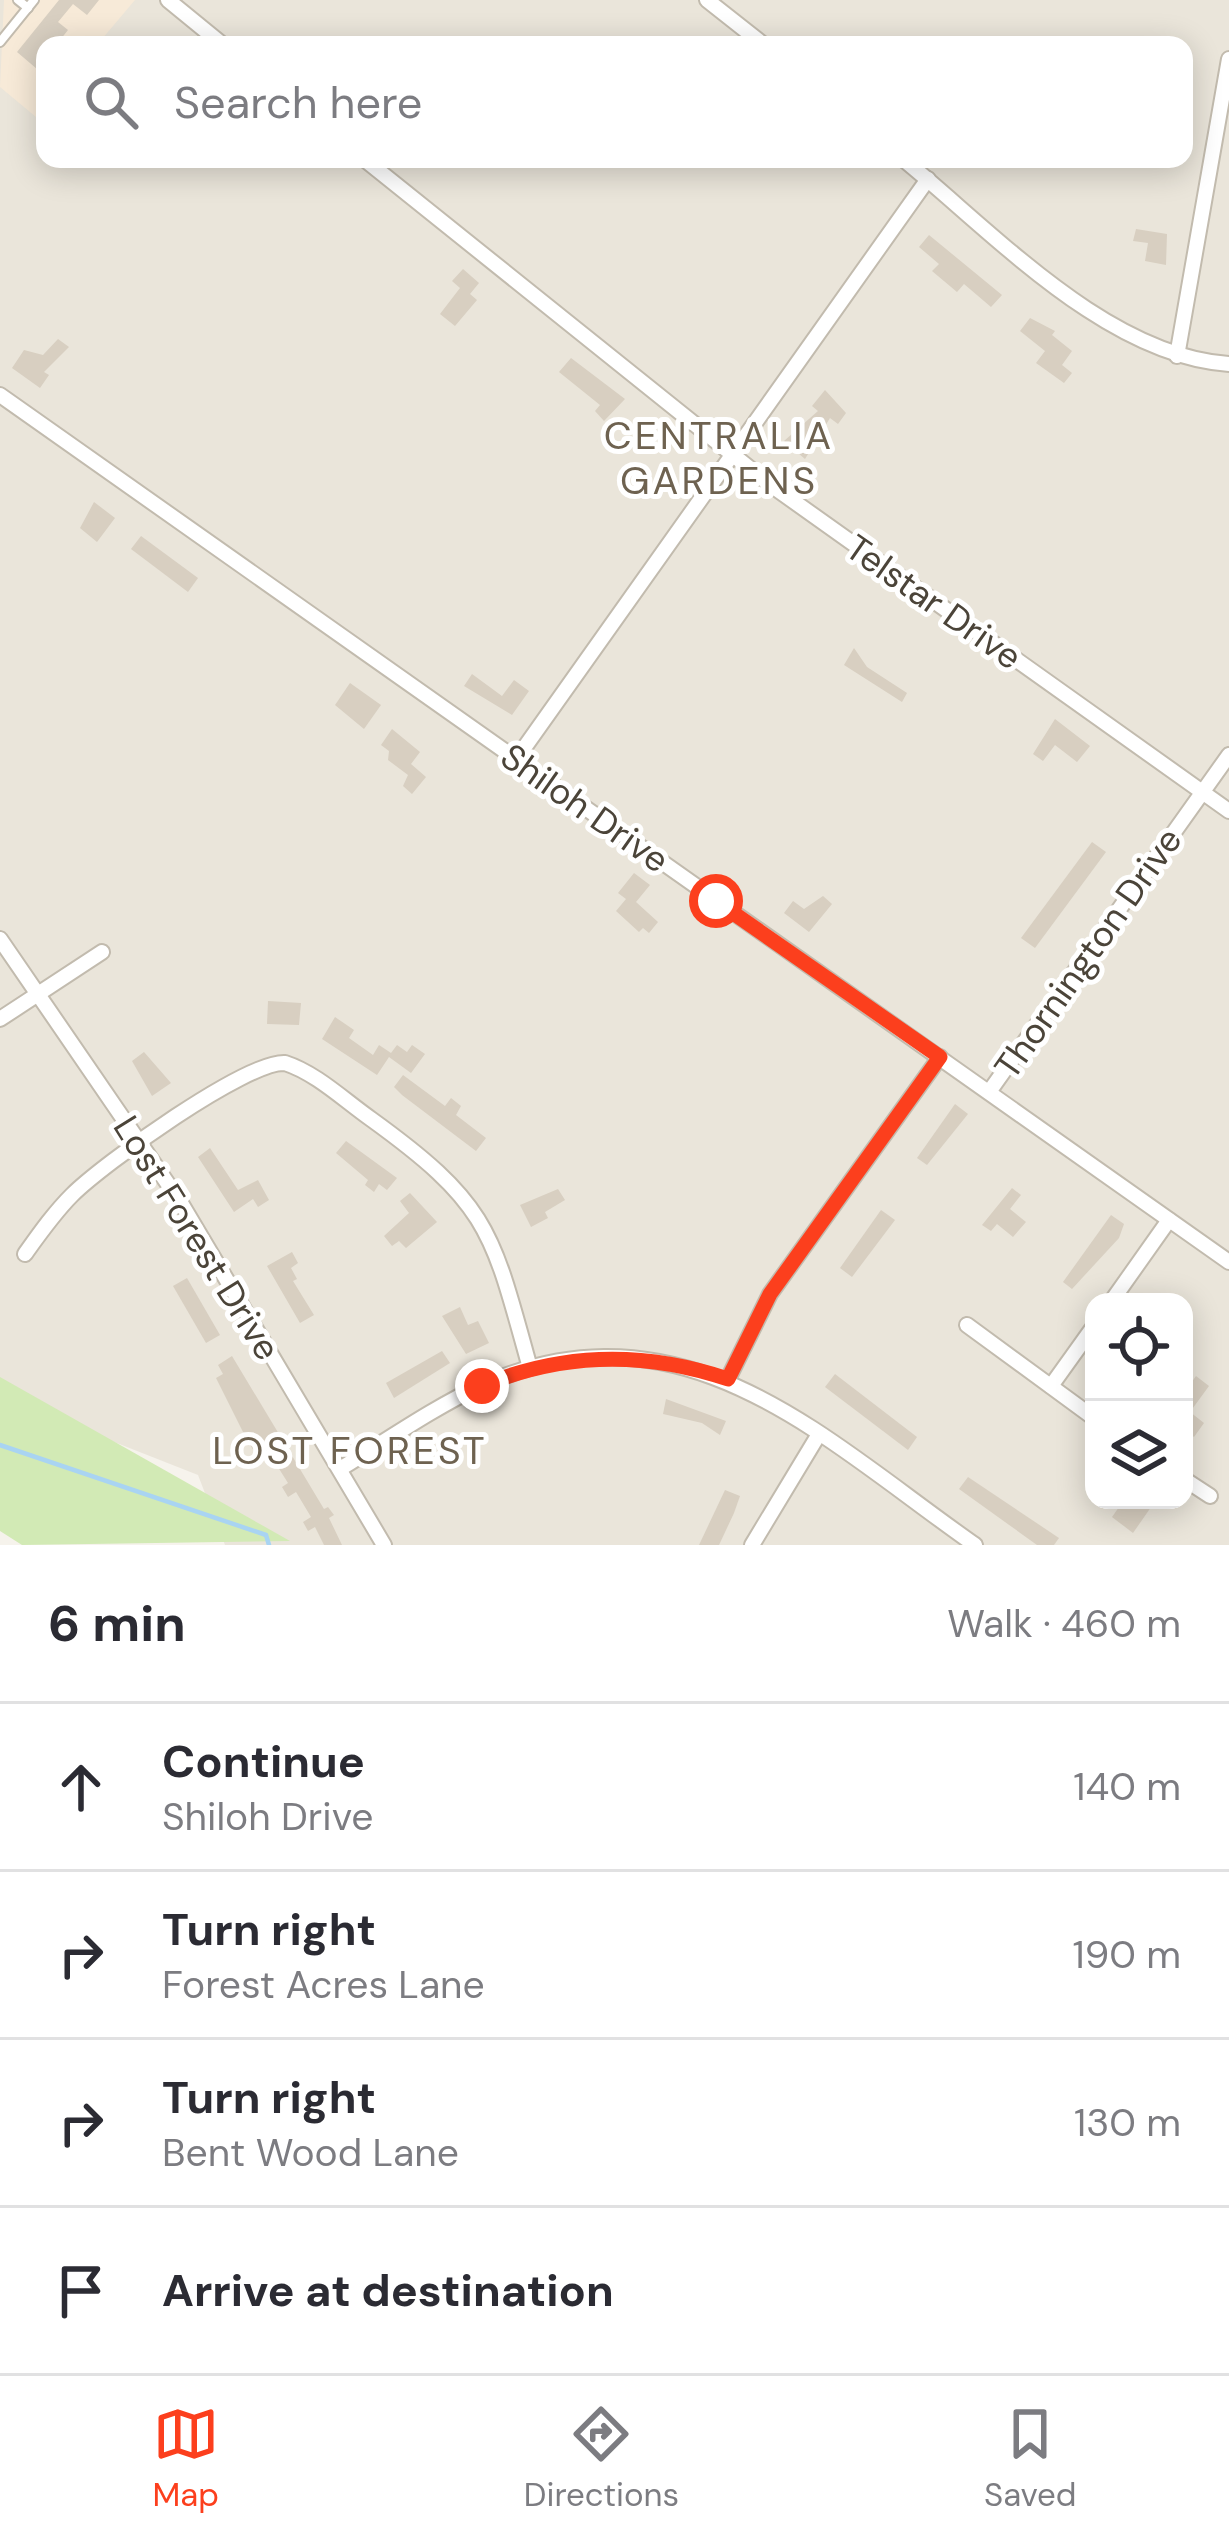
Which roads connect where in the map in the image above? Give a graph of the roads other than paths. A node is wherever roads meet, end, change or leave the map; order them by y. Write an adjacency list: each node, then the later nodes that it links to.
1 (18, 0): 4 (lane)
2 (168, 0): 5 (street)
3 (706, 0): 6 (street)
4 (31, 4): 7 (lane)
5 (212, 36)
6 (752, 36)
7 (0, 42)
8 (1229, 59): 12 (street)
9 (375, 168): 15 (street, Telstar Drive)
10 (915, 168): 11 (street)
11 (928, 179): 12 (street); 15 (street)
12 (1177, 356): 13 (street)
13 (1229, 364)
14 (0, 395): 17 (street, Shiloh Drive)
15 (732, 455): 17 (street); 18 (street, Telstar Drive)
16 (1229, 755): 18 (street, Thornington Drive)
17 (517, 758): 24 (street, Shiloh Drive)
18 (1202, 791): 19 (street, Telstar Drive); 25 (street, Thornington Drive)
19 (1229, 811)
20 (0, 939): 22 (street, Lost Forest Drive)
21 (101, 952): 22 (street)
22 (37, 994): 23 (street); 26 (street, Lost Forest Drive)
23 (0, 1019)
24 (940, 1057): 25 (street, Shiloh Drive); 34 (street)
25 (989, 1092): 27 (street, Shiloh Drive)
26 (139, 1143): 28 (street); 33 (street); 38 (street, Lost Forest Drive)
27 (1169, 1220): 29 (street, Shiloh Drive); 30 (street)
28 (25, 1254)
29 (1229, 1262)
30 (1117, 1293)
31 (967, 1325): 35 (street)
32 (1085, 1339): 35 (street)
33 (530, 1369): 34 (street); 38 (street)
34 (728, 1379): 37 (street)
35 (1051, 1386): 36 (street)
36 (1085, 1411)
37 (819, 1433): 42 (street); 43 (street)
38 (340, 1469): 41 (street, Lost Forest Drive)
39 (1193, 1486): 40 (street)
40 (1210, 1496)
41 (384, 1545)
42 (752, 1545)
43 (975, 1545)

